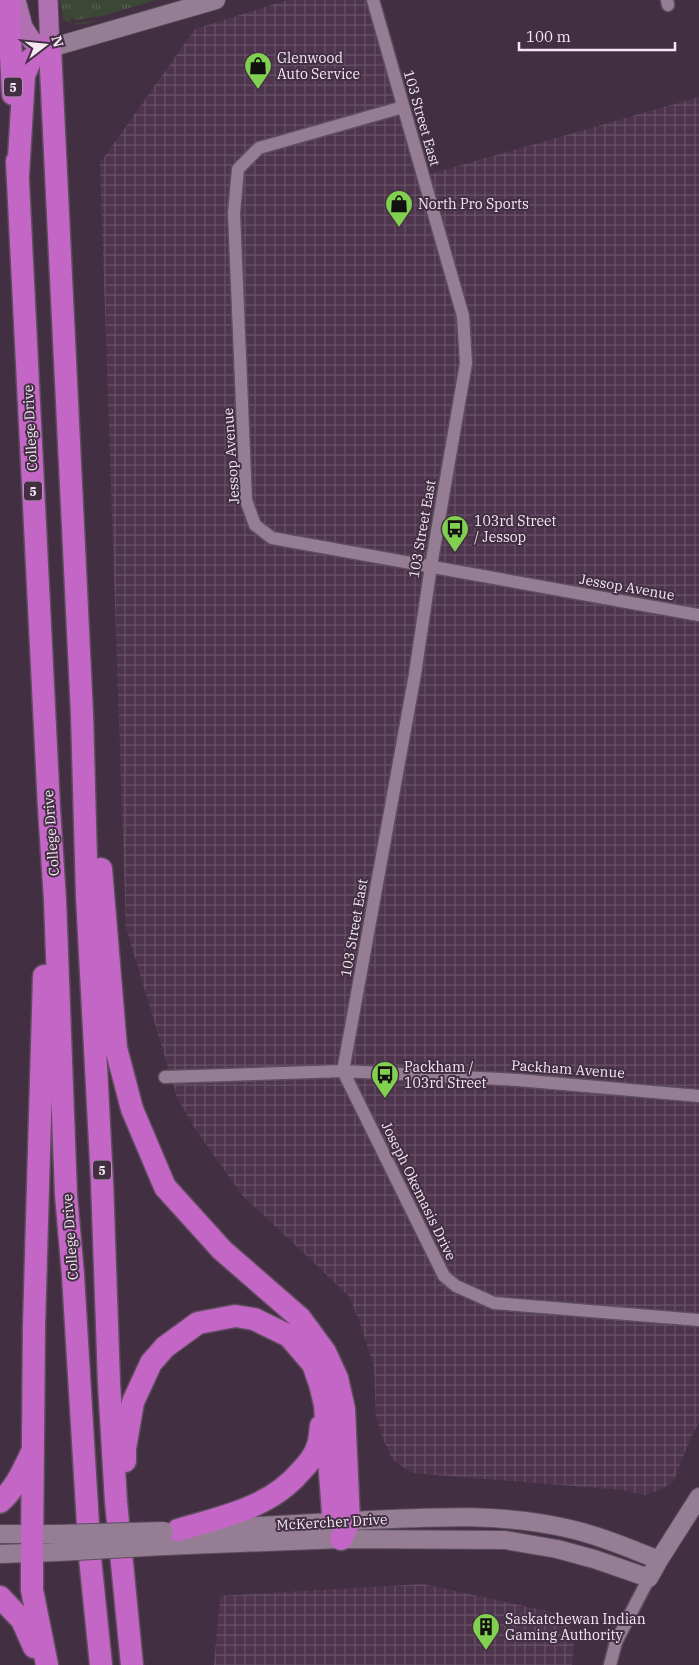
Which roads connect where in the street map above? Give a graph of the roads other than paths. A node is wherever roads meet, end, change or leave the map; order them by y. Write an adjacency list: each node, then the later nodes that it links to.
1 (8, 0): 8 (highway, College Drive / 5)
2 (16, 0): 6 (main road)
3 (48, 0): 6 (main road, 5)
4 (216, 0): 6 (street)
5 (372, 0): 7 (street, 103 Street East)
6 (50, 48): 8 (highway); 11 (highway, 5)
7 (403, 107): 9 (street, 103 Street East); 9 (street, Jessop Avenue)
8 (18, 175): 12 (highway, College Drive / 5)
9 (431, 566): 10 (street, Jessop Avenue); 13 (street, 103 Street East)
10 (699, 616)
11 (82, 714): 21 (highway); 29 (highway, 5)
12 (49, 808): 18 (highway); 32 (highway, College Drive / 5)
13 (344, 1071): 14 (street, Packham Avenue); 15 (street, Packham Avenue); 16 (street, Joseph Okemasis Drive)
14 (165, 1077)
15 (699, 1096)
16 (699, 1320)
17 (325, 1406): 21 (highway); 23 (highway); 29 (highway)
18 (34, 1448): 20 (highway); 24 (highway)
19 (699, 1497): 26 (street)
20 (0, 1502)
21 (341, 1527): 23 (street, McKercher Drive); 26 (street, McKercher Drive); 27 (street, McKercher Drive)
22 (0, 1534): 24 (street, McKercher Drive)
23 (169, 1535): 24 (street, McKercher Drive, bridge); 24 (street, McKercher Drive, bridge)
24 (32, 1543): 25 (street, McKercher Drive); 31 (highway)
25 (0, 1554)
26 (658, 1560): 27 (street)
27 (649, 1578): 34 (street)
28 (0, 1597): 30 (highway)
29 (127, 1624): 33 (highway, 5)
30 (42, 1665)
31 (47, 1665)
32 (101, 1665)
33 (132, 1665)
34 (610, 1665)

